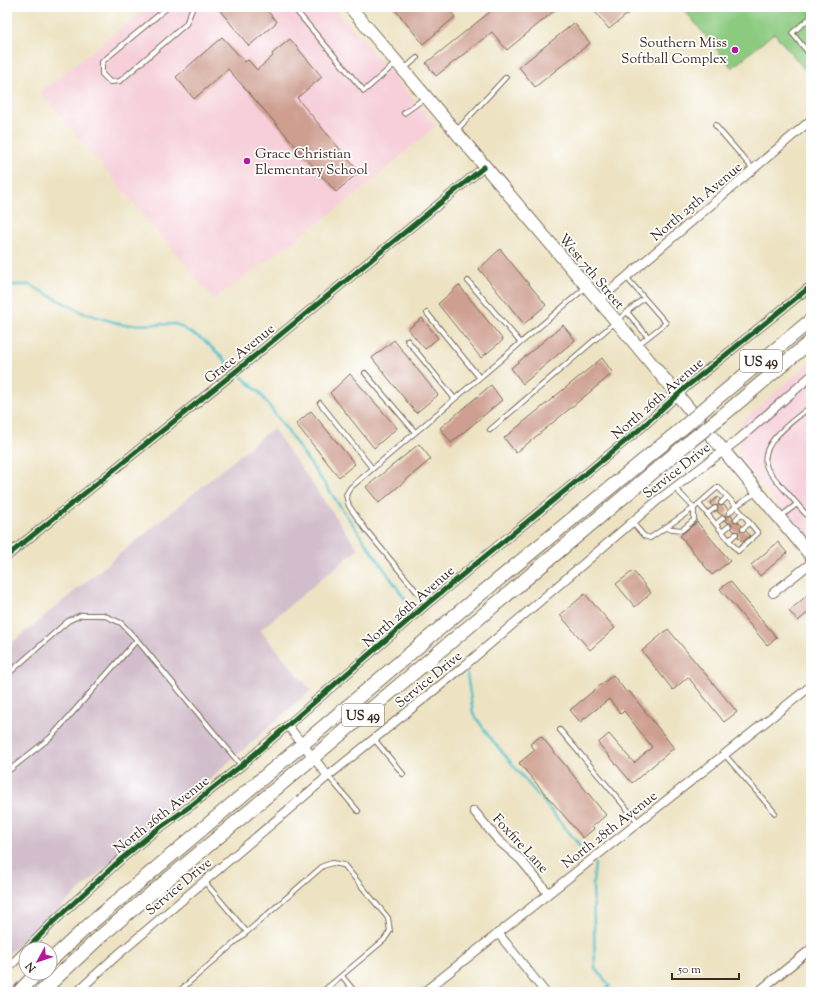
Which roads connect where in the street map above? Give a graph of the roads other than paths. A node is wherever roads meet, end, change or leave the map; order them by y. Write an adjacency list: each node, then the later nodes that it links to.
1 (168, 7): 2 (lane)
2 (193, 7)
3 (293, 7): 8 (lane)
4 (350, 7): 8 (main road, West 7th Street)
5 (811, 17): 6 (lane)
6 (811, 56)
7 (418, 58): 8 (lane)
8 (399, 67): 10 (main road, West 7th Street)
9 (506, 77): 14 (lane)
10 (425, 97): 11 (lane); 14 (main road, West 7th Street)
11 (404, 113)
12 (811, 120): 16 (street, North 25th Avenue)
13 (715, 125): 16 (lane)
14 (455, 133): 15 (main road, West 7th Street)
15 (484, 167): 20 (main road, West 7th Street); 68 (street, Grace Avenue)
16 (753, 170): 17 (street, North 25th Avenue)
17 (626, 278): 21 (lane); 22 (street, North 25th Avenue)
18 (468, 281): 30 (lane)
19 (811, 286): 35 (street, North 26th Avenue)
20 (586, 287): 22 (main road, West 7th Street); 30 (lane)
21 (644, 298): 23 (lane); 27 (lane)
22 (598, 301): 26 (main road, West 7th Street)
23 (627, 312): 26 (lane); 27 (lane)
24 (427, 313): 34 (lane)
25 (811, 320): 79 (main road, US 49, bridge)
26 (617, 322): 31 (main road, West 7th Street); 39 (lane)
27 (648, 337): 31 (lane)
28 (407, 340): 36 (lane)
29 (811, 341): 81 (main road, US 49, bridge)
30 (520, 342): 34 (lane)
31 (636, 346): 35 (main road, West 7th Street)
32 (365, 373): 40 (lane)
33 (811, 376): 41 (street, Service Drive)
34 (479, 377): 36 (lane)
35 (677, 396): 41 (main road, West 7th Street); 72 (street, North 26th Avenue)
36 (454, 398): 40 (lane)
37 (320, 403): 42 (lane)
38 (811, 406): 48 (lane)
39 (490, 430)
40 (414, 432): 42 (lane)
41 (724, 450): 43 (street, Service Drive); 44 (main road, West 7th Street)
42 (372, 468): 72 (lane)
43 (674, 488): 50 (lane); 59 (street, Service Drive)
44 (758, 492): 49 (lane); 55 (main road, West 7th Street)
45 (727, 497): 46 (lane); 47 (lane); 49 (lane)
46 (721, 503)
47 (699, 504): 50 (lane); 53 (lane)
48 (798, 504): 55 (lane); 58 (lane)
49 (736, 506): 52 (lane); 54 (lane)
50 (694, 508): 63 (lane); 63 (lane)
51 (715, 508): 53 (lane)
52 (729, 512)
53 (707, 514): 61 (lane)
54 (741, 514): 57 (lane); 60 (lane)
55 (779, 517): 69 (main road, West 7th Street)
56 (723, 518): 61 (lane)
57 (736, 519)
58 (811, 520)
59 (631, 522): 63 (lane); 78 (street, Service Drive)
60 (749, 523): 64 (lane); 67 (lane)
61 (716, 524): 65 (lane)
62 (729, 526): 65 (lane)
63 (664, 528)
64 (743, 529)
65 (722, 532): 67 (lane)
66 (736, 534): 67 (lane)
67 (729, 540)
68 (9, 551)
69 (811, 556)
70 (811, 563): 71 (street)
71 (774, 593)
72 (427, 604): 76 (street, North 26th Avenue)
73 (137, 640): 74 (lane); 82 (lane); 83 (lane)
74 (7, 675)
75 (811, 686): 80 (street, North 28th Avenue)
76 (288, 726): 79 (street); 82 (street, North 26th Avenue)
77 (560, 730): 89 (lane)
78 (374, 739): 84 (lane); 85 (street, Service Drive)
79 (303, 745): 81 (street); 96 (main road, US 49)
80 (725, 755): 88 (lane); 89 (street, North 28th Avenue)
81 (313, 757): 85 (street); 102 (main road, US 49)
82 (242, 765): 94 (street, North 26th Avenue)
83 (7, 772)
84 (402, 774)
85 (328, 776): 86 (lane); 90 (street, Service Drive)
86 (358, 811)
87 (474, 811): 91 (street, Foxfire Lane)
88 (775, 813)
89 (638, 822): 91 (street, North 28th Avenue)
90 (204, 881): 92 (lane); 103 (street, Service Drive)
91 (548, 894): 93 (street, North 28th Avenue)
92 (246, 931): 99 (lane); 104 (lane)
93 (498, 933): 107 (street, North 28th Avenue); 108 (street)
94 (34, 941)
95 (811, 949): 109 (street)
96 (58, 954)
97 (18, 957): 98 (street, North 26th Avenue)
98 (7, 969)
99 (342, 976): 105 (lane); 106 (lane)
100 (29, 981): 101 (main road)
101 (19, 992)
102 (42, 992)
103 (77, 992)
104 (178, 992)
105 (322, 992)
106 (355, 992)
107 (424, 992)
108 (545, 992)
109 (758, 992)

